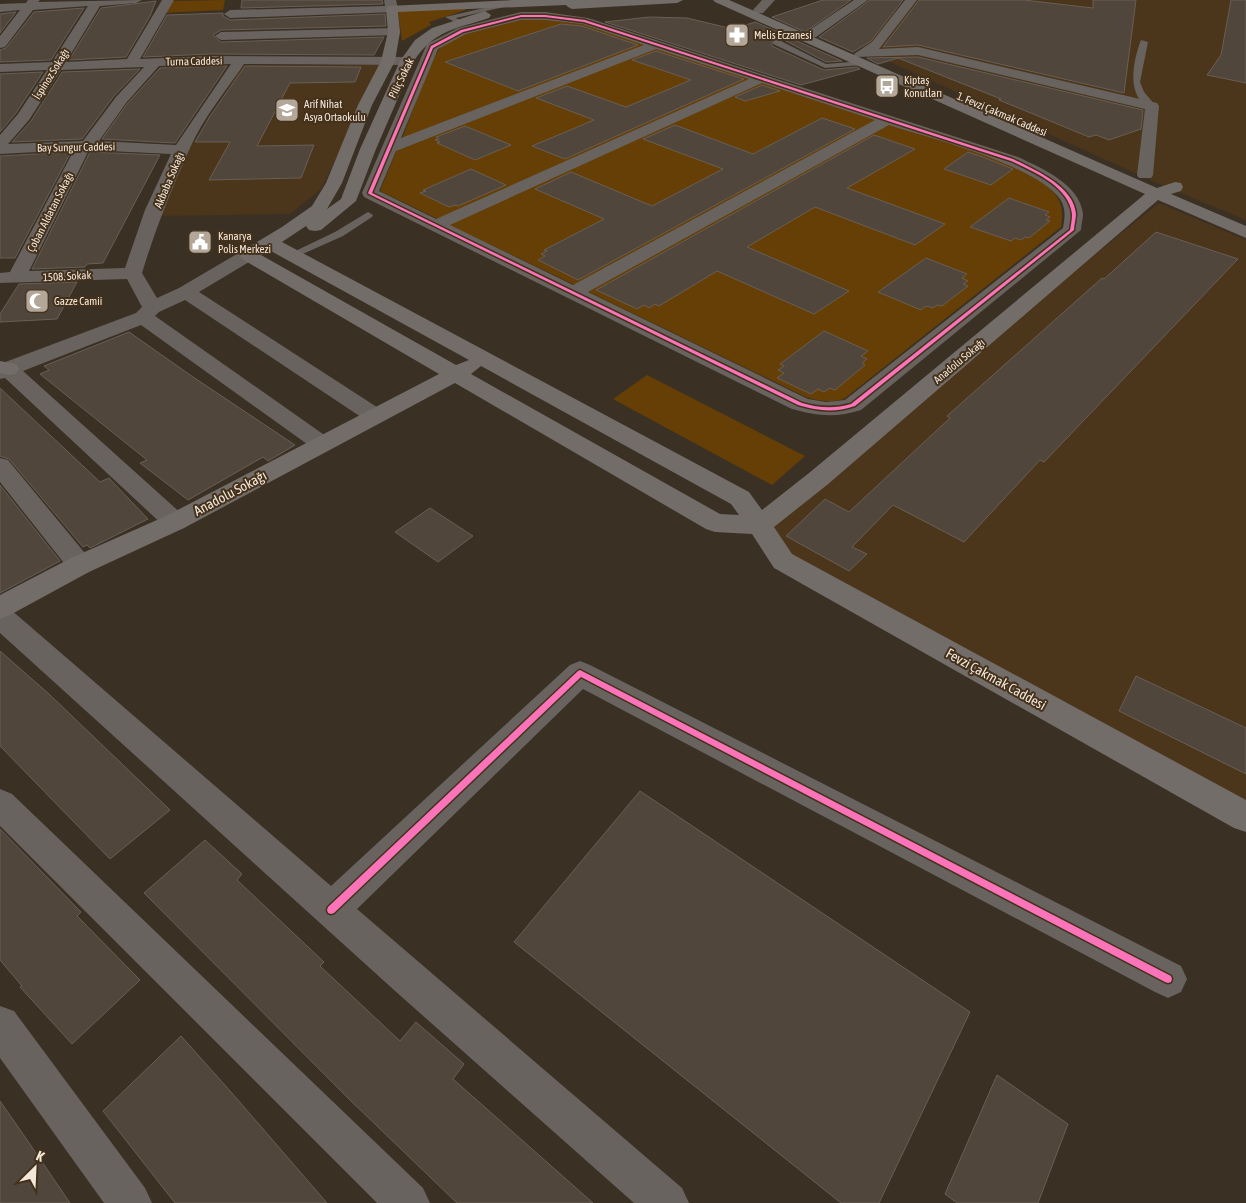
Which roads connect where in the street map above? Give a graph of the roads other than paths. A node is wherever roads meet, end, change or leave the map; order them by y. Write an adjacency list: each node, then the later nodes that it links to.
1 (136, 0): 9 (street)
2 (168, 0): 32 (street)
3 (236, 0): 19 (street)
4 (590, 0): 15 (street)
5 (672, 0): 10 (street, Piliç Sokak); 11 (street, Piliç Sokak)
6 (719, 0): 16 (street)
7 (862, 0): 22 (street)
8 (911, 0): 27 (street)
9 (97, 1): 12 (street); 34 (street, İspinoz Sokağı)
10 (683, 1)
11 (604, 2): 20 (street, Piliç Sokak)
12 (32, 3): 18 (street); 25 (street)
13 (707, 3): 16 (street)
14 (391, 4): 15 (street); 19 (street); 21 (street, Piliç Sokak)
15 (520, 4): 20 (lane)
16 (739, 5): 17 (street, 1. Fevzi Çakmak Caddesi); 27 (street)
17 (764, 5): 22 (street, 1. Fevzi Çakmak Caddesi)
18 (0, 8)
19 (230, 14): 23 (street)
20 (467, 25): 26 (street); 31 (street, Piliç Sokak); 41 (street)
21 (394, 32): 23 (street); 30 (street, Piliç Sokak)
22 (812, 34): 27 (street, 1. Fevzi Çakmak Caddesi)
23 (221, 36): 28 (street)
24 (1144, 42): 37 (lane)
25 (0, 44)
26 (657, 44): 36 (street); 41 (street)
27 (861, 58): 37 (street); 44 (street, 1. Fevzi Çakmak Caddesi); 44 (street)
28 (211, 60): 29 (street, Turna Caddesi); 33 (street, Turna Caddesi)
29 (240, 60): 30 (street, Turna Caddesi); 43 (street, Akbaba Sokağı)
30 (388, 61): 31 (street, Turna Caddesi); 51 (street, Piliç Sokak)
31 (407, 61): 51 (street, Piliç Sokak)
32 (132, 62): 33 (street, Turna Caddesi); 34 (street, Turna Caddesi)
33 (155, 62): 40 (street, Çoban Aldatan Sokağı)
34 (56, 65): 35 (street, Turna Caddesi); 39 (street, İspinoz Sokağı)
35 (0, 68)
36 (762, 78): 38 (street); 49 (street)
37 (1152, 106): 45 (street)
38 (890, 119): 56 (street); 56 (street)
39 (0, 144)
40 (86, 146): 42 (street, Bay Sungur Caddesi); 43 (street, Bay Sungur Caddesi); 54 (street, Çoban Aldatan Sokağı)
41 (389, 148): 49 (street)
42 (0, 149)
43 (182, 150): 53 (street, Akbaba Sokağı)
44 (1121, 172): 45 (street, 1. Fevzi Çakmak Caddesi); 46 (street)
45 (1145, 175): 46 (street, 1. Fevzi Çakmak Caddesi)
46 (1165, 191): 47 (street, 1. Fevzi Çakmak Caddesi); 50 (street); 65 (street, Anadolu Sokağı)
47 (1228, 210)
48 (368, 215): 51 (lane)
49 (436, 225): 56 (street)
50 (1246, 233)
51 (280, 248): 52 (street, Piliç Sokak); 58 (street)
52 (252, 258): 55 (street); 60 (street)
53 (133, 272): 54 (street, 1508. Sokak); 57 (street)
54 (8, 278)
55 (186, 292): 57 (street); 61 (street)
56 (573, 293)
57 (148, 313): 59 (street); 62 (street)
58 (482, 360): 60 (street, Anadolu Sokağı); 65 (street)
59 (3, 370): 64 (street)
60 (457, 373): 61 (street, Anadolu Sokağı); 65 (street)
61 (375, 416): 62 (street, Anadolu Sokağı)
62 (322, 444): 64 (street, Anadolu Sokağı)
63 (0, 466): 66 (street)
64 (175, 522): 66 (street, Anadolu Sokağı)
65 (760, 525): 70 (street, Fevzi Çakmak Caddesi)
66 (80, 565): 67 (street, Anadolu Sokağı)
67 (0, 608)
68 (0, 617): 71 (street)
69 (0, 804): 75 (street)
70 (1246, 817)
71 (331, 910): 72 (street); 76 (street)
72 (1168, 979)
73 (0, 1025): 74 (street)
74 (120, 1199)
75 (408, 1203)
76 (667, 1203)

